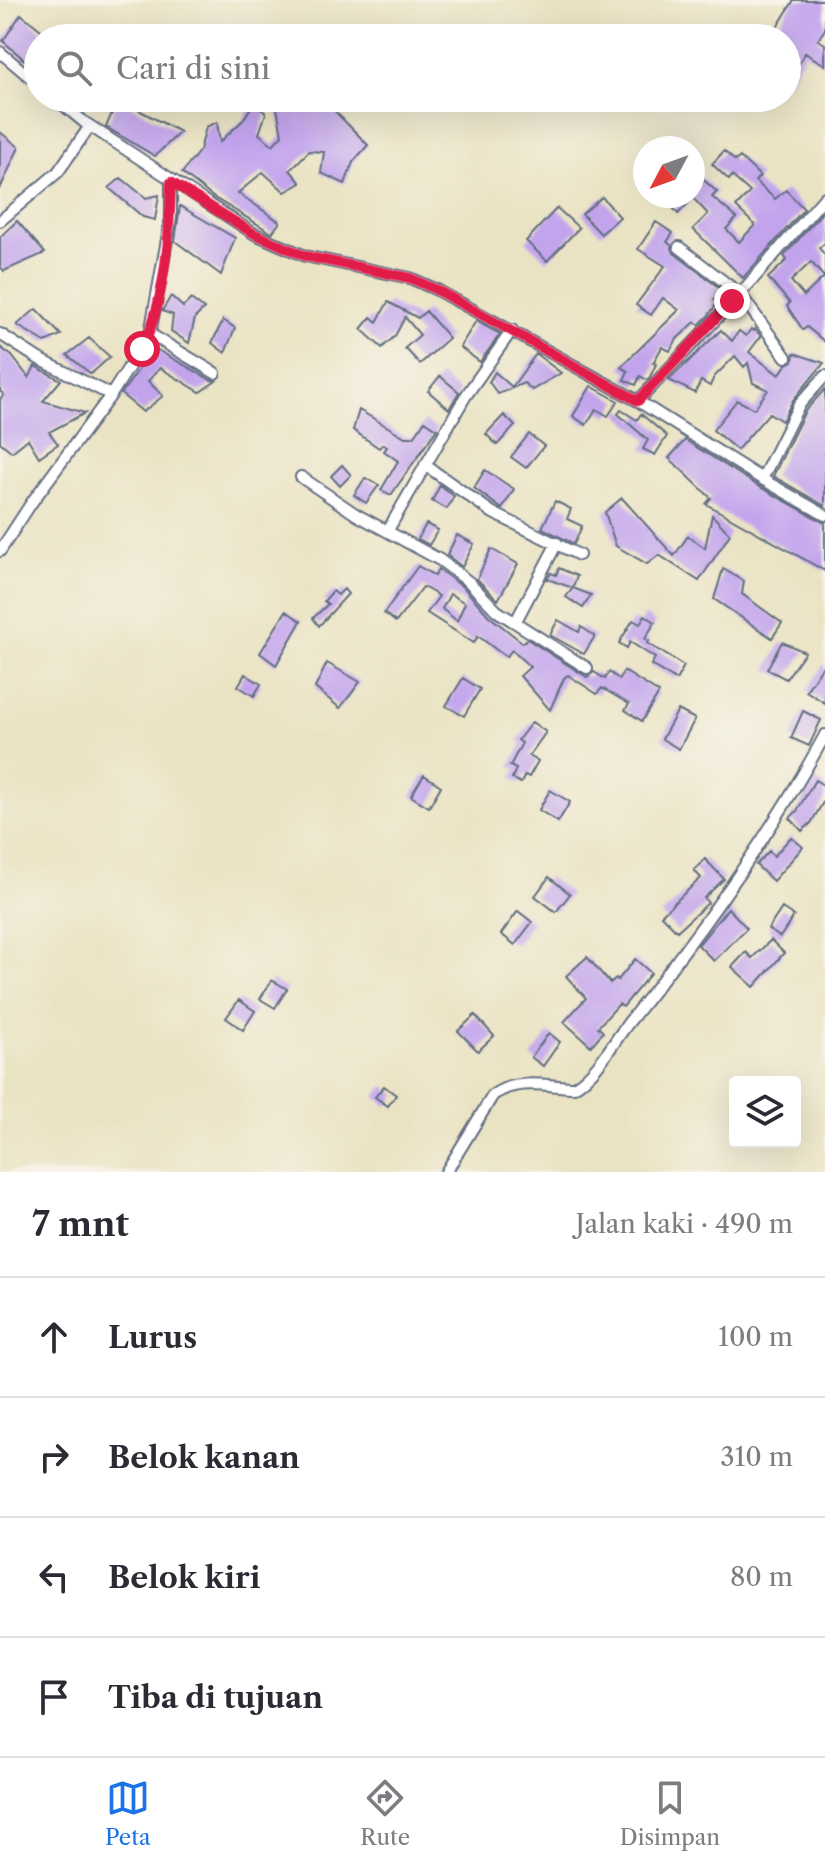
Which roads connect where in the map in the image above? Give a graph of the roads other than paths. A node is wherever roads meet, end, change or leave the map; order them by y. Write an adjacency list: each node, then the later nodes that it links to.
1 (0, 52): 2 (street)
2 (24, 72)
3 (72, 112): 4 (street)
4 (90, 126): 5 (street); 7 (street)
5 (171, 182): 10 (street); 12 (street)
6 (825, 197): 9 (street)
7 (0, 221)
8 (679, 247): 9 (street)
9 (740, 294): 13 (street); 17 (street)
10 (512, 330): 17 (street); 18 (street)
11 (0, 334): 16 (street)
12 (150, 334): 14 (street); 16 (street)
13 (786, 357)
14 (215, 373)
15 (825, 376): 20 (street)
16 (111, 395): 24 (street)
17 (638, 401): 20 (street)
18 (425, 465): 22 (street); 23 (street)
19 (301, 477): 22 (street)
20 (762, 479): 21 (street)
21 (825, 515)
22 (388, 530): 26 (street)
23 (557, 543): 25 (street); 26 (street)
24 (0, 551)
25 (579, 555)
26 (516, 621): 27 (street)
27 (587, 668)
28 (825, 735): 29 (street)
29 (446, 1172)

